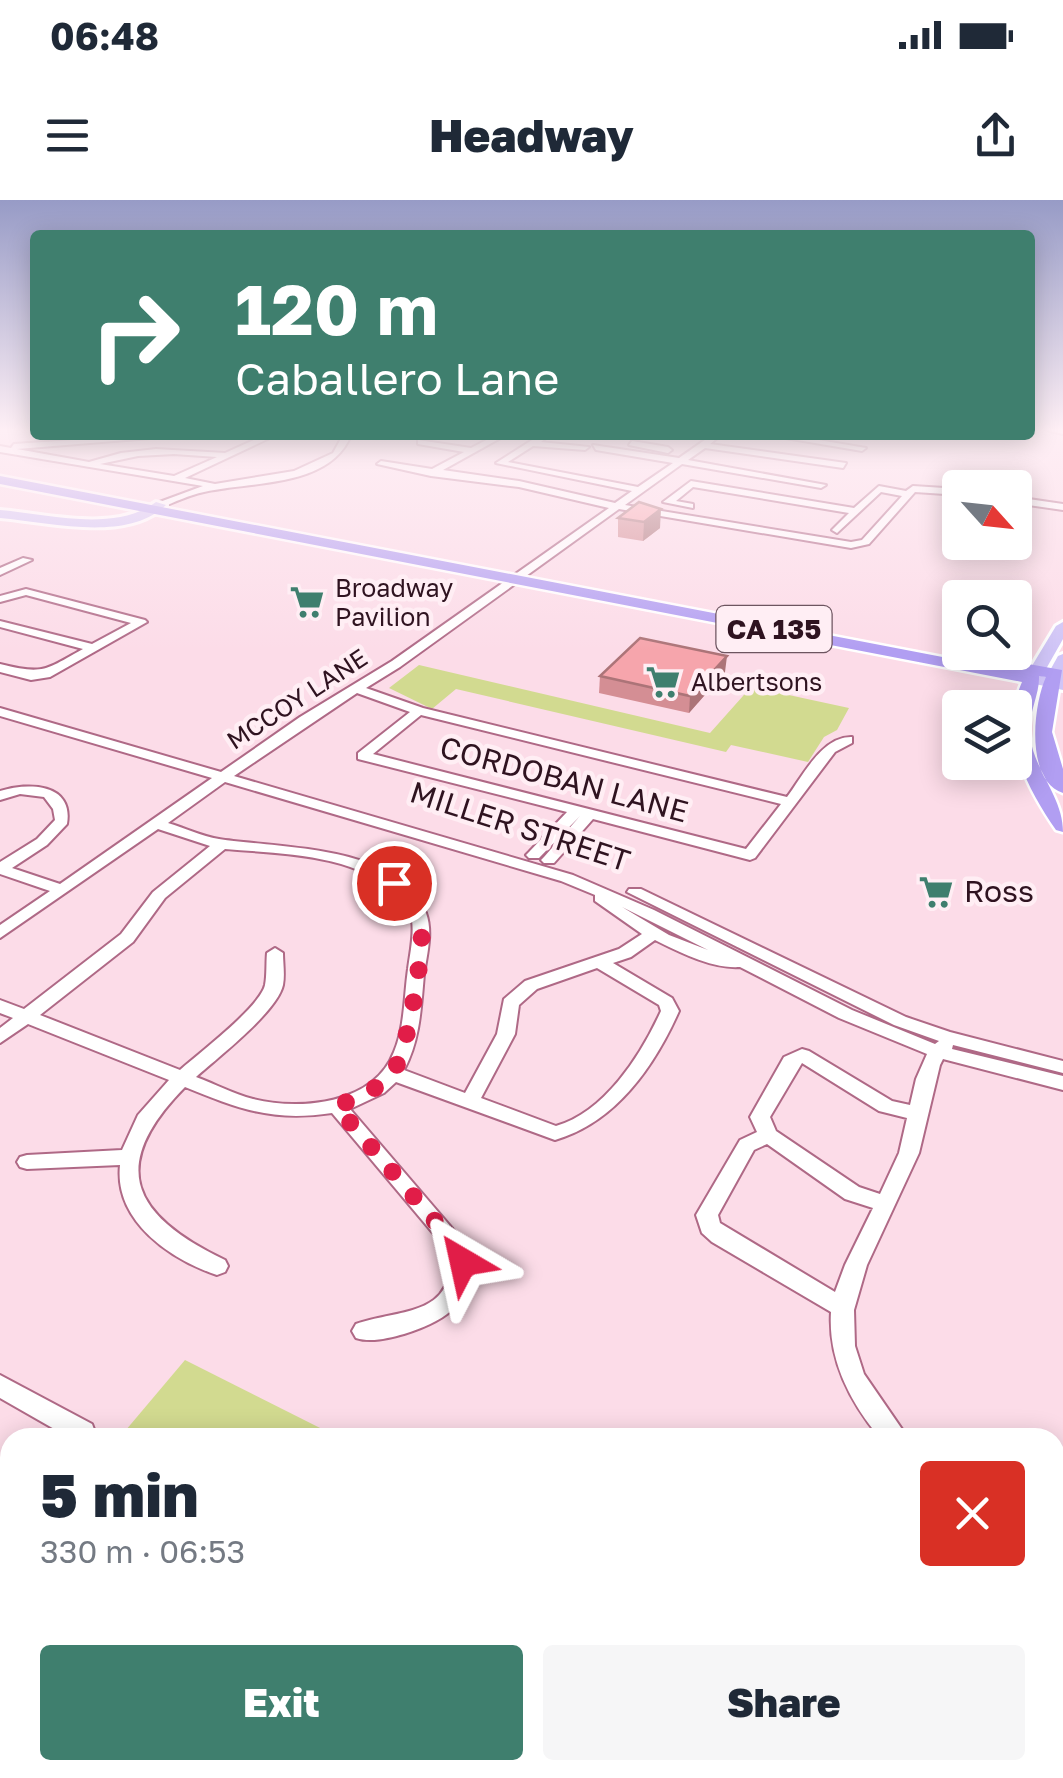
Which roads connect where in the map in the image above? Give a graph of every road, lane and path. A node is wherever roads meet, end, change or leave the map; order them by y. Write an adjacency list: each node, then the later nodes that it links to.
1 (131, 504): 9 (highway, CA 135)
2 (164, 504): 9 (street)
3 (609, 504): 8 (street)
4 (678, 504): 12 (street)
5 (812, 504): 11 (street)
6 (864, 504): 11 (street)
7 (901, 504): 13 (street)
8 (617, 505): 13 (street); 18 (street, MCCOY LANE)
9 (153, 508): 10 (main road); 18 (highway, CA 135)
10 (0, 511)
11 (857, 511): 14 (street)
12 (748, 515): 13 (street); 14 (street)
13 (735, 525)
14 (837, 530): 15 (street)
15 (850, 532)
16 (27, 560): 17 (street)
17 (0, 572)
18 (522, 574): 24 (highway, CA 135); 25 (street, MCCOY LANE)
19 (0, 599): 22 (street)
20 (0, 624): 22 (street)
21 (1063, 626): 24 (main road)
22 (94, 648): 23 (street)
23 (0, 668)
24 (1052, 675): 31 (highway); 36 (highway)
25 (362, 687): 27 (street); 30 (street, MCCOY LANE)
26 (0, 703): 30 (street, MILLER STREET)
27 (419, 711): 33 (street); 34 (street, CORDOBAN LANE)
28 (0, 712): 30 (street, MILLER STREET)
29 (847, 740): 33 (street)
30 (227, 774): 35 (street, MCCOY LANE); 38 (street, MILLER STREET); 40 (street, MILLER STREET)
31 (1063, 787)
32 (0, 796): 39 (street)
33 (791, 802): 34 (street, CORDOBAN LANE)
34 (582, 813): 38 (street)
35 (156, 824): 37 (street); 41 (street, MCCOY LANE)
36 (1063, 826)
37 (222, 844): 48 (street); 52 (street)
38 (541, 858): 51 (street, MILLER STREET)
39 (0, 869): 41 (street)
40 (590, 886): 42 (street, MILLER STREET); 46 (street, MILLER STREET)
41 (62, 890): 43 (street, MCCOY LANE)
42 (656, 932): 45 (street); 46 (street, MILLER STREET)
43 (0, 933)
44 (275, 953): 53 (street)
45 (601, 963): 55 (street); 55 (street)
46 (757, 967): 50 (street, MILLER STREET)
47 (0, 1006): 48 (street)
48 (26, 1017): 49 (street); 53 (street)
49 (0, 1038)
50 (937, 1052): 51 (street); 54 (street, MILLER STREET); 57 (street)
51 (1063, 1068)
52 (392, 1072): 55 (street); 56 (street)
53 (184, 1079): 56 (street); 59 (street)
54 (1063, 1083)
55 (470, 1100)
56 (336, 1106): 64 (street)
57 (918, 1114): 58 (street); 61 (street)
58 (768, 1135): 61 (street); 63 (street)
59 (128, 1157): 60 (street); 62 (street)
60 (27, 1162)
61 (884, 1204): 63 (street)
62 (218, 1266)
63 (843, 1308): 67 (street)
64 (364, 1331)
65 (0, 1386): 66 (street)
66 (75, 1428)
67 (888, 1428)

